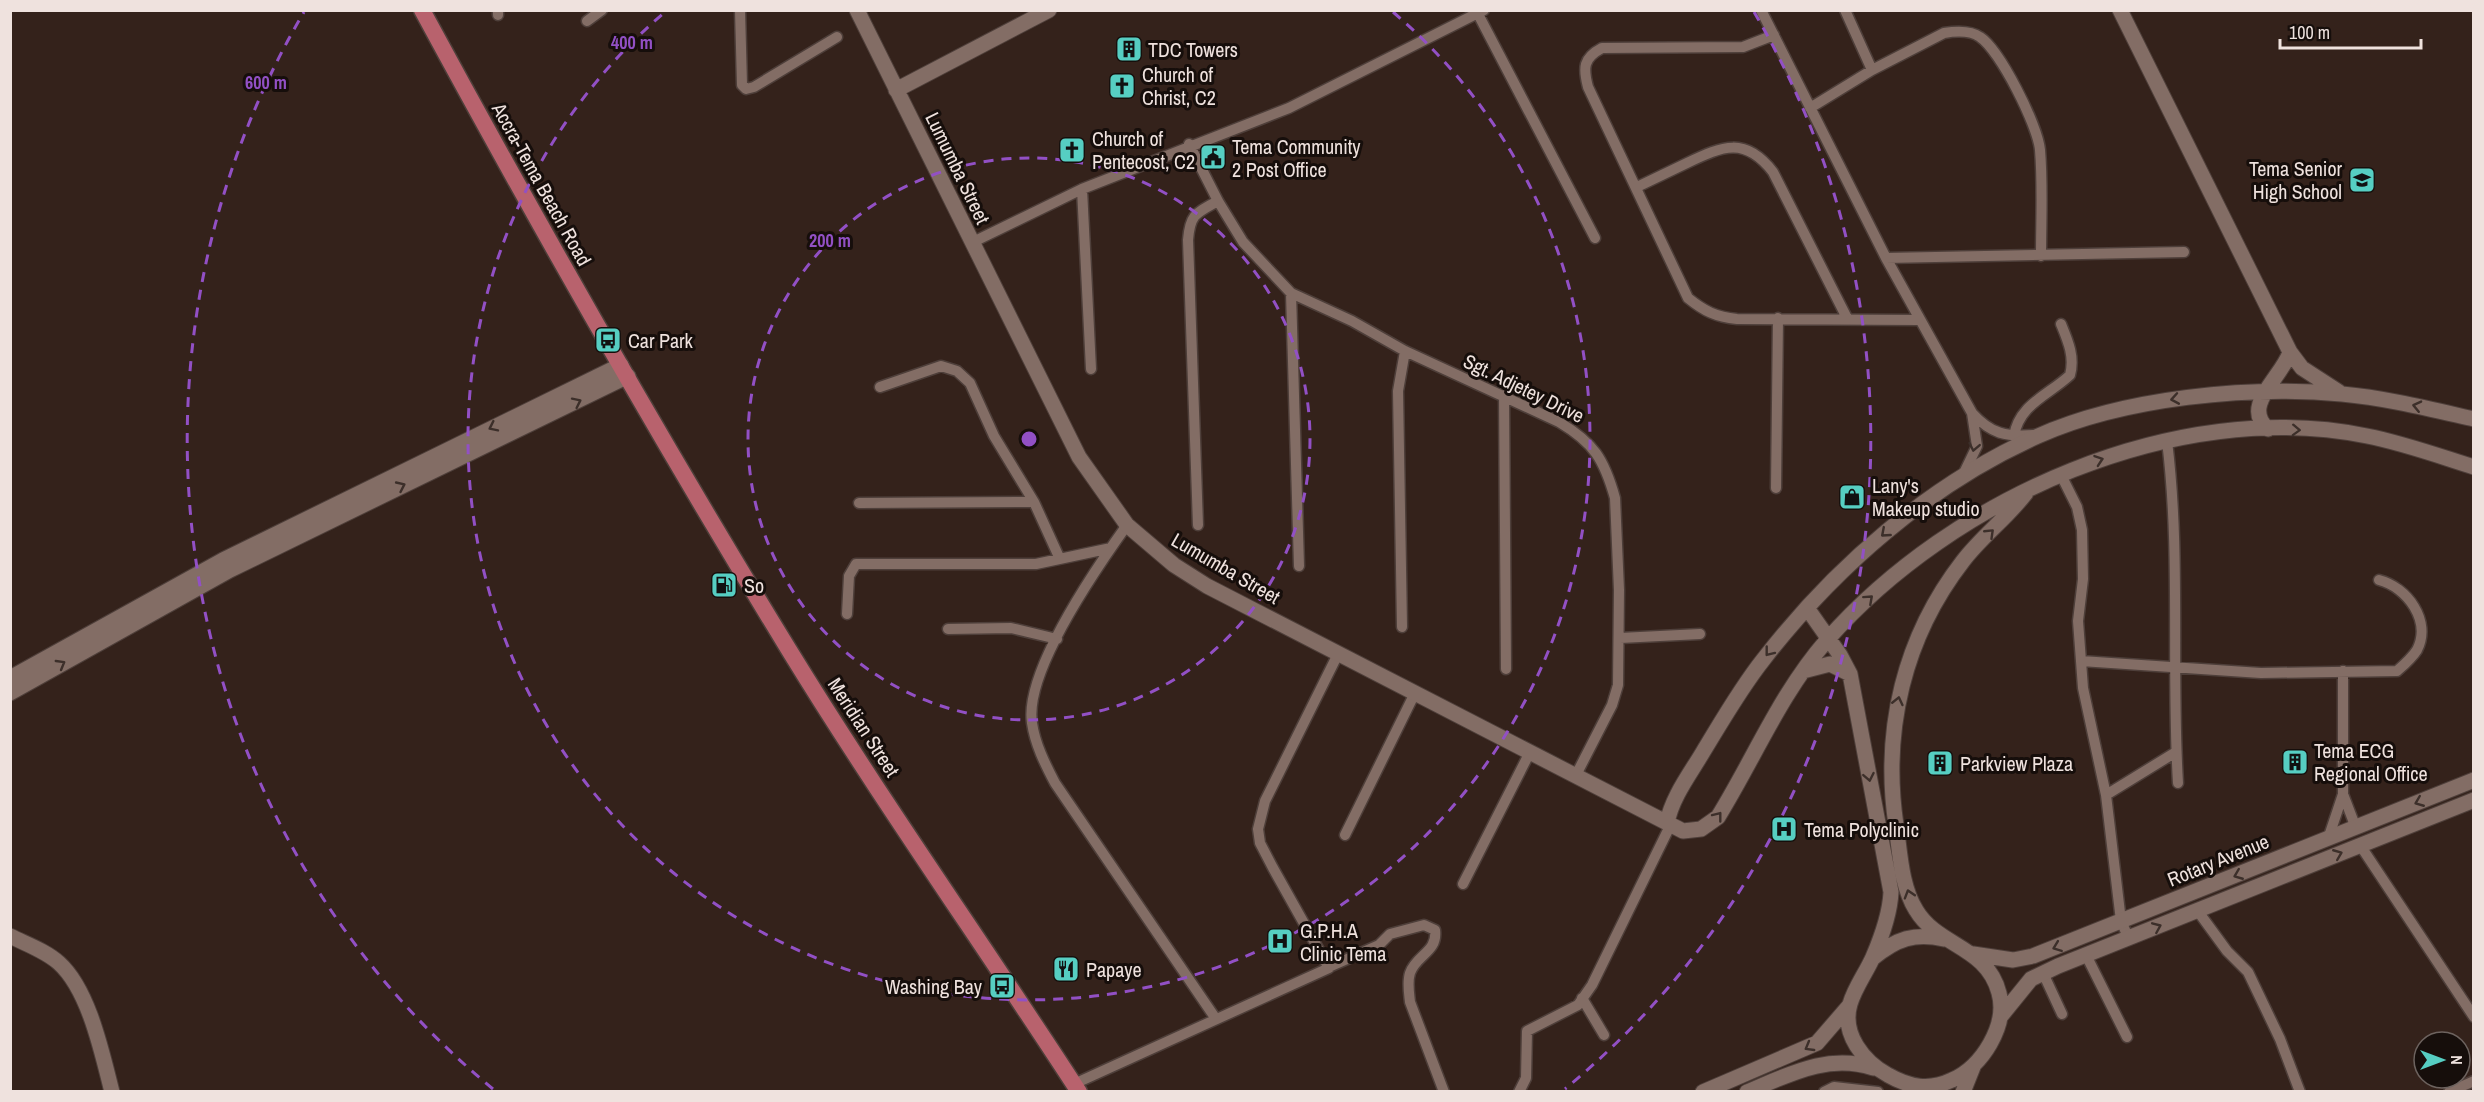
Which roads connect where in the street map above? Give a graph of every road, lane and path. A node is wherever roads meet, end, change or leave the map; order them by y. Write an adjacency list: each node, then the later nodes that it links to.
1 (422, 10): 33 (main road, Accra-Tema Beach Road)
2 (602, 10): 10 (street)
3 (740, 10): 12 (street)
4 (857, 10): 14 (main road, Lumumba Street)
5 (1049, 10): 14 (main road)
6 (1761, 10): 11 (street)
7 (1845, 10): 13 (street)
8 (2120, 10): 31 (main road)
9 (1481, 12): 16 (street); 20 (street)
10 (587, 21)
11 (1774, 35): 15 (street); 17 (street)
12 (837, 37)
13 (1872, 70): 15 (street); 23 (street)
14 (896, 90): 21 (main road, Lumumba Street)
15 (1810, 108): 24 (street)
16 (1189, 144): 18 (street); 19 (street, Sgt. Adjetey Drive)
17 (1637, 187): 26 (street); 27 (street)
18 (1082, 189): 21 (street); 32 (street)
19 (1218, 201): 25 (street, Sgt. Adjetey Drive); 54 (street)
20 (1595, 238)
21 (971, 243): 53 (main road, Lumumba Street)
22 (2184, 252): 23 (street)
23 (2041, 256): 24 (street)
24 (1886, 258): 28 (street)
25 (1291, 294): 30 (street, Sgt. Adjetey Drive); 57 (street)
26 (1778, 318): 27 (street); 49 (street)
27 (1847, 318): 28 (street)
28 (1920, 320): 39 (street)
29 (2061, 324): 44 (street)
30 (1405, 351): 38 (street, Sgt. Adjetey Drive); 61 (street)
31 (2290, 352): 36 (main road); 37 (main road)
32 (1091, 369)
33 (624, 371): 74 (main road, one-way to 74); 75 (main road, one-way to 33); 114 (main road, Meridian Street)
34 (880, 387): 51 (street)
35 (2233, 392): 36 (main road); 42 (main road); 43 (main road, one-way to 43)
36 (2265, 392): 37 (main road); 41 (main road)
37 (2341, 394): 40 (main road, one-way to 37)
38 (1504, 395): 64 (street, Sgt. Adjetey Drive); 70 (street)
39 (1972, 413): 44 (street); 48 (street, one-way to 48)
40 (2474, 419)
41 (2268, 429): 42 (main road); 46 (main road, one-way to 46)
42 (2238, 431): 45 (main road)
43 (2041, 434): 44 (street); 48 (main road)
44 (2014, 436)
45 (2167, 441): 47 (main road, one-way to 45); 69 (street)
46 (2474, 467)
47 (2061, 475): 50 (main road); 68 (street)
48 (1961, 479): 59 (main road, one-way to 59)
49 (1776, 488)
50 (2026, 492): 66 (main road, one-way to 50); 94 (main road, one-way to 50)
51 (1034, 502): 52 (street); 56 (street)
52 (859, 503)
53 (1126, 525): 55 (street); 67 (main road, Lumumba Street)
54 (1198, 525)
55 (1111, 548): 56 (street); 65 (street)
56 (1059, 557): 60 (street)
57 (1299, 566)
58 (2379, 580): 72 (street)
59 (1807, 608): 66 (main road); 85 (main road, one-way to 85)
60 (847, 614)
61 (1402, 627)
62 (948, 629): 65 (street)
63 (1700, 634): 64 (street)
64 (1620, 638): 79 (street, Sgt. Adjetey Drive)
65 (1057, 639): 108 (street)
66 (1827, 640): 71 (main road); 73 (main road)
67 (1338, 654): 76 (main road, Lumumba Street); 101 (street)
68 (2081, 661): 69 (street); 83 (street)
69 (2174, 667): 72 (street); 78 (street)
70 (1506, 669)
71 (1803, 671): 73 (main road); 85 (main road, one-way to 71)
72 (2343, 671): 82 (street)
73 (1850, 674): 100 (main road, one-way to 100)
74 (10, 678)
75 (10, 693)
76 (1415, 693): 77 (main road, Lumumba Street); 87 (street)
77 (1530, 752): 79 (main road, Lumumba Street); 90 (street)
78 (2176, 752): 81 (street); 83 (street)
79 (1576, 776): 85 (main road, Lumumba Street)
80 (2474, 780): 86 (main road, Rotary Avenue, one-way to 86)
81 (2178, 783)
82 (2343, 794): 86 (street); 88 (street)
83 (2106, 795): 92 (street)
84 (2474, 800): 89 (main road, Rotary Avenue)
85 (1669, 824): 103 (street)
86 (2356, 828): 88 (main road, Rotary Avenue)
87 (1345, 835)
88 (2328, 839): 92 (main road, Rotary Avenue, one-way to 92)
89 (2360, 845): 91 (main road, Rotary Avenue, one-way to 89); 107 (street)
90 (1463, 884)
91 (2197, 910): 95 (main road, Rotary Avenue, one-way to 91); 124 (street)
92 (2121, 921): 95 (street); 98 (main road, Rotary Avenue, one-way to 98)
93 (10, 936): 97 (main road)
94 (1945, 939): 98 (main road); 100 (main road)
95 (2129, 939): 99 (main road, Rotary Avenue)
96 (10, 945): 97 (main road)
97 (38, 950): 116 (main road)
98 (1973, 954): 106 (main road)
99 (2086, 955): 102 (main road, Rotary Avenue); 110 (street)
100 (1873, 958): 104 (main road)
101 (1329, 967): 108 (street); 117 (street)
102 (2043, 973): 105 (street); 106 (main road, Rotary Avenue)
103 (1582, 999): 109 (street); 118 (street)
104 (1849, 1006): 112 (main road); 119 (main road, one-way to 119)
105 (2062, 1014)
106 (2001, 1016): 111 (main road)
107 (2474, 1017)
108 (1216, 1019): 114 (street)
109 (1604, 1035)
110 (2127, 1037)
111 (1973, 1067): 115 (main road); 123 (main road)
112 (1876, 1069): 115 (main road); 120 (main road)
113 (2474, 1081): 125 (street)
114 (1077, 1088)
115 (1909, 1088)
116 (112, 1092)
117 (1444, 1092)
118 (1519, 1092)
119 (1703, 1092)
120 (1747, 1092)
121 (1824, 1092): 122 (street)
122 (1878, 1092)
123 (1963, 1092)
124 (2300, 1092)
125 (2449, 1092)

